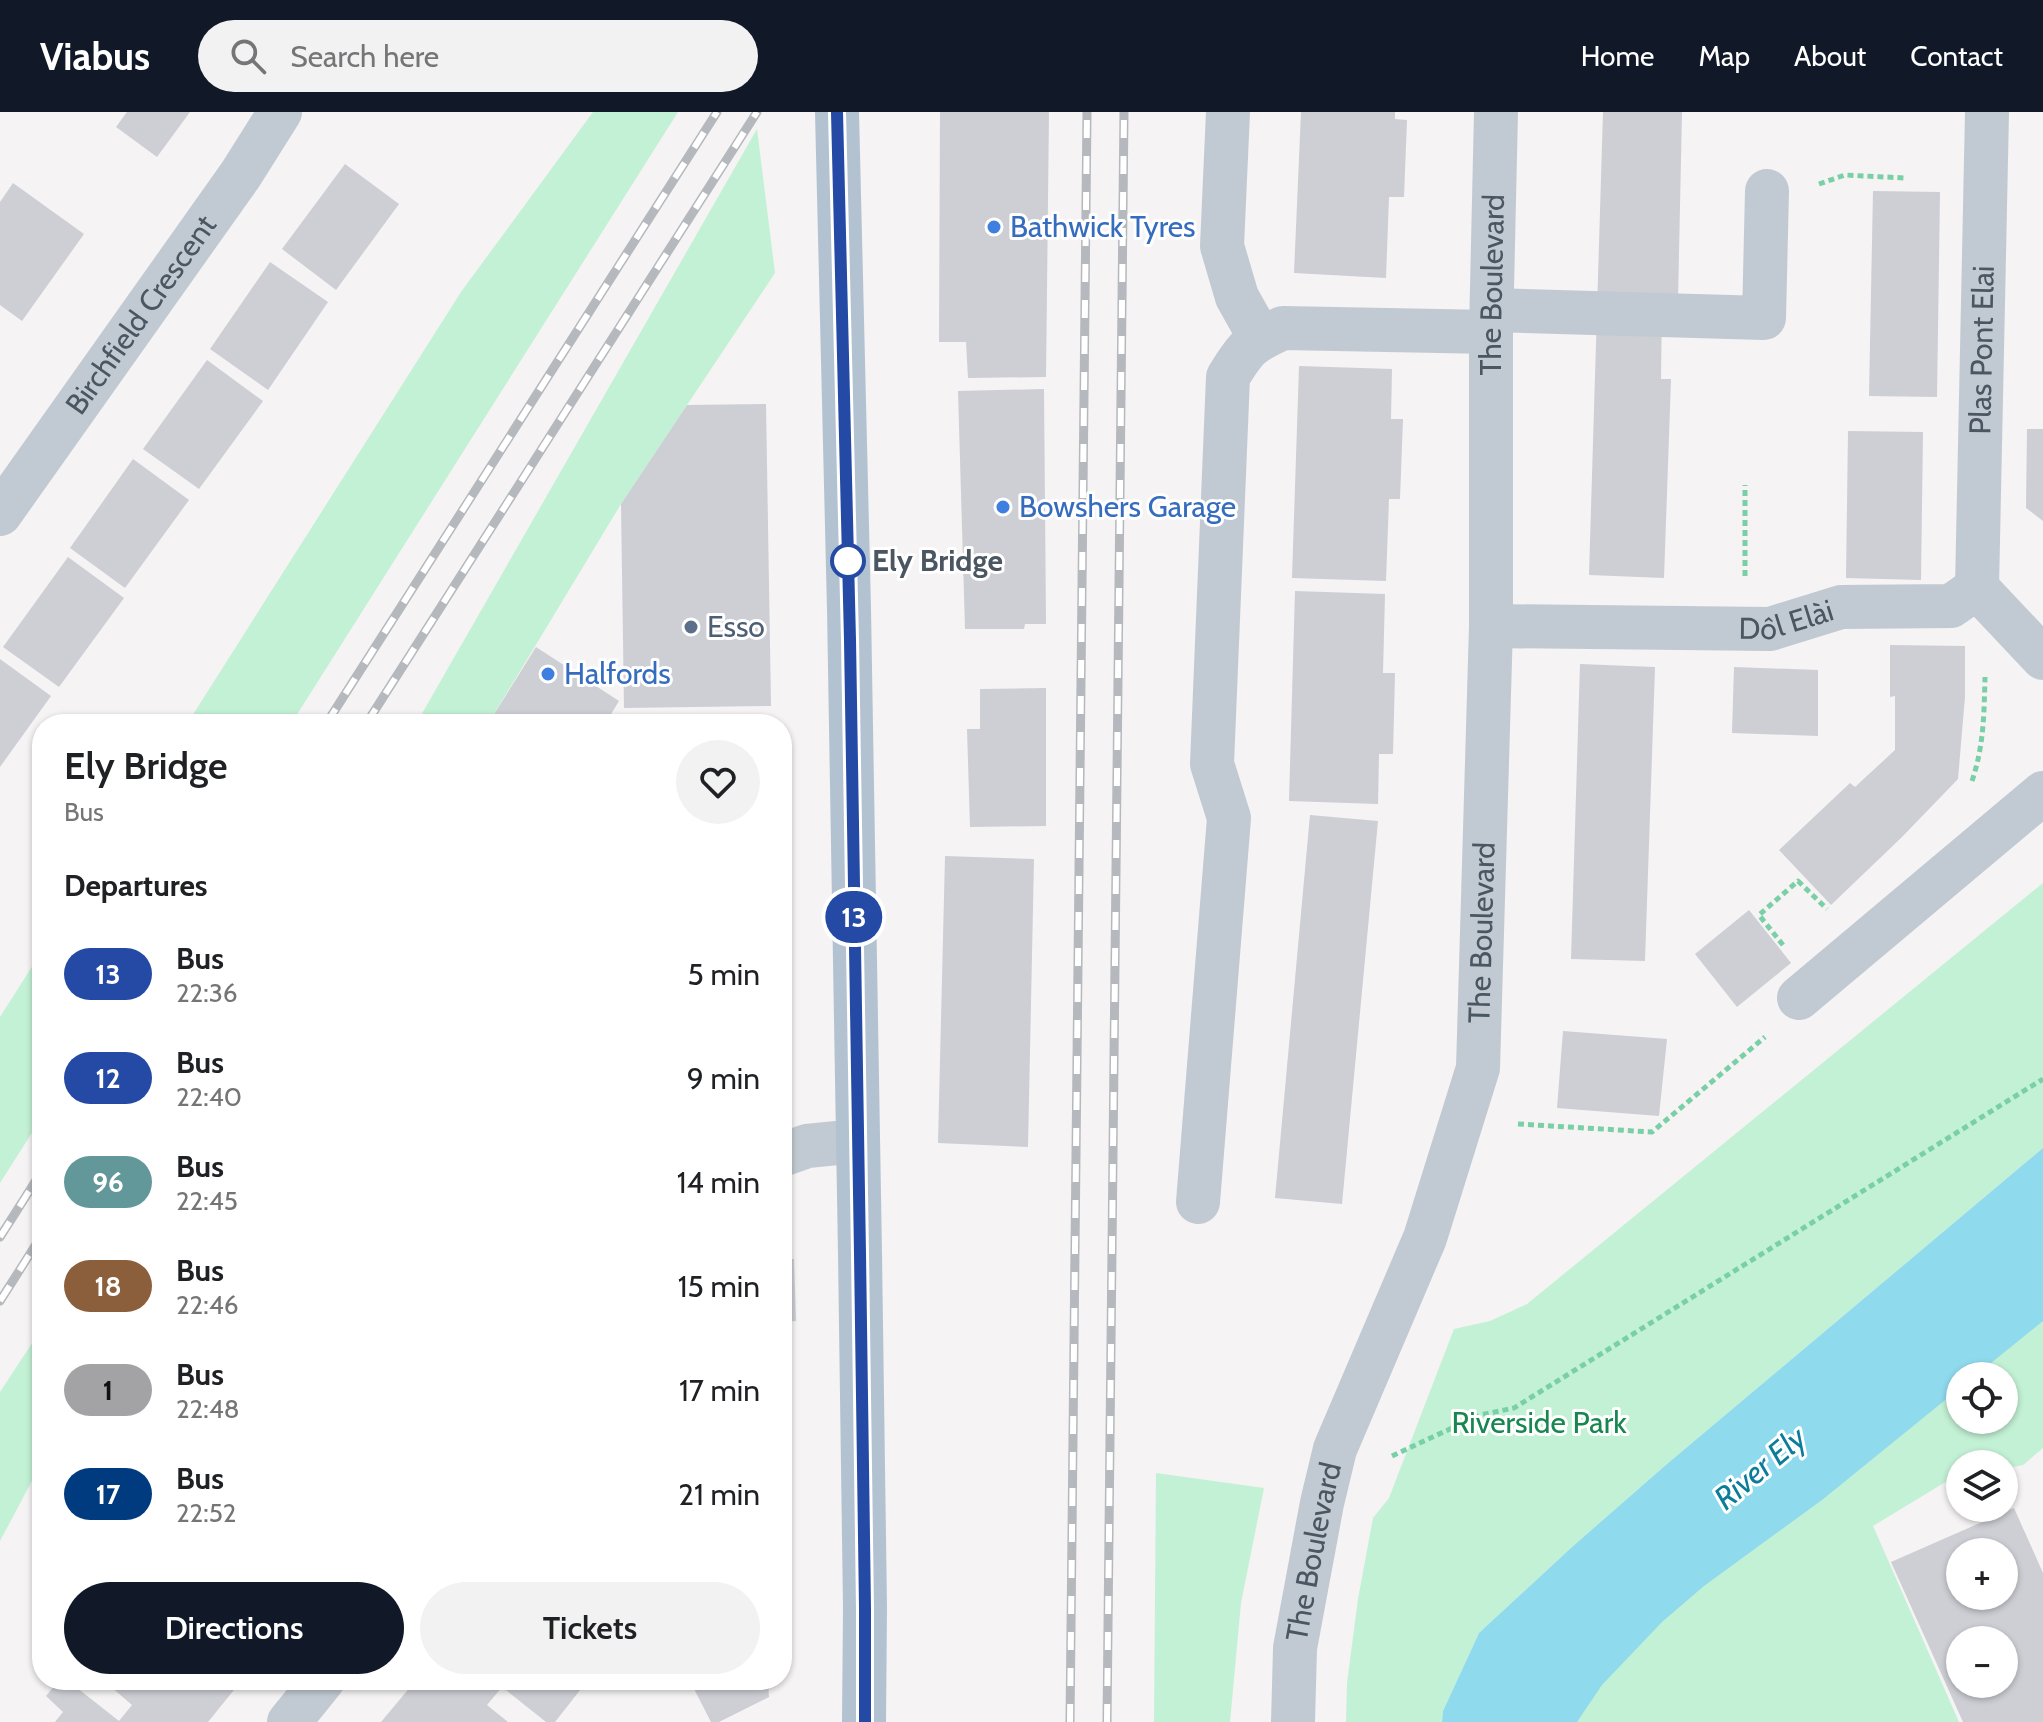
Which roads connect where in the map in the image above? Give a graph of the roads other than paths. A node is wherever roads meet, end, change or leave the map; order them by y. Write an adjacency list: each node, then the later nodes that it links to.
1 (280, 112): 9 (street, Birchfield Crescent)
2 (837, 112): 15 (main road)
3 (1228, 112): 8 (street)
4 (1496, 112): 7 (street, The Boulevard)
5 (1987, 112): 10 (street, Plas Pont Elai)
6 (1767, 191): 7 (street)
7 (1492, 321): 8 (street); 11 (street, The Boulevard)
8 (1260, 338): 17 (street)
9 (0, 514)
10 (1977, 588): 11 (street, Dôl Elài); 12 (street)
11 (1491, 626): 21 (street, The Boulevard)
12 (2043, 658)
13 (2043, 793): 14 (street)
14 (1799, 998)
15 (857, 1141): 16 (street); 20 (main road)
16 (792, 1151)
17 (1198, 1202)
18 (315, 1690): 19 (street)
19 (289, 1722)
20 (864, 1722)
21 (1293, 1722)

